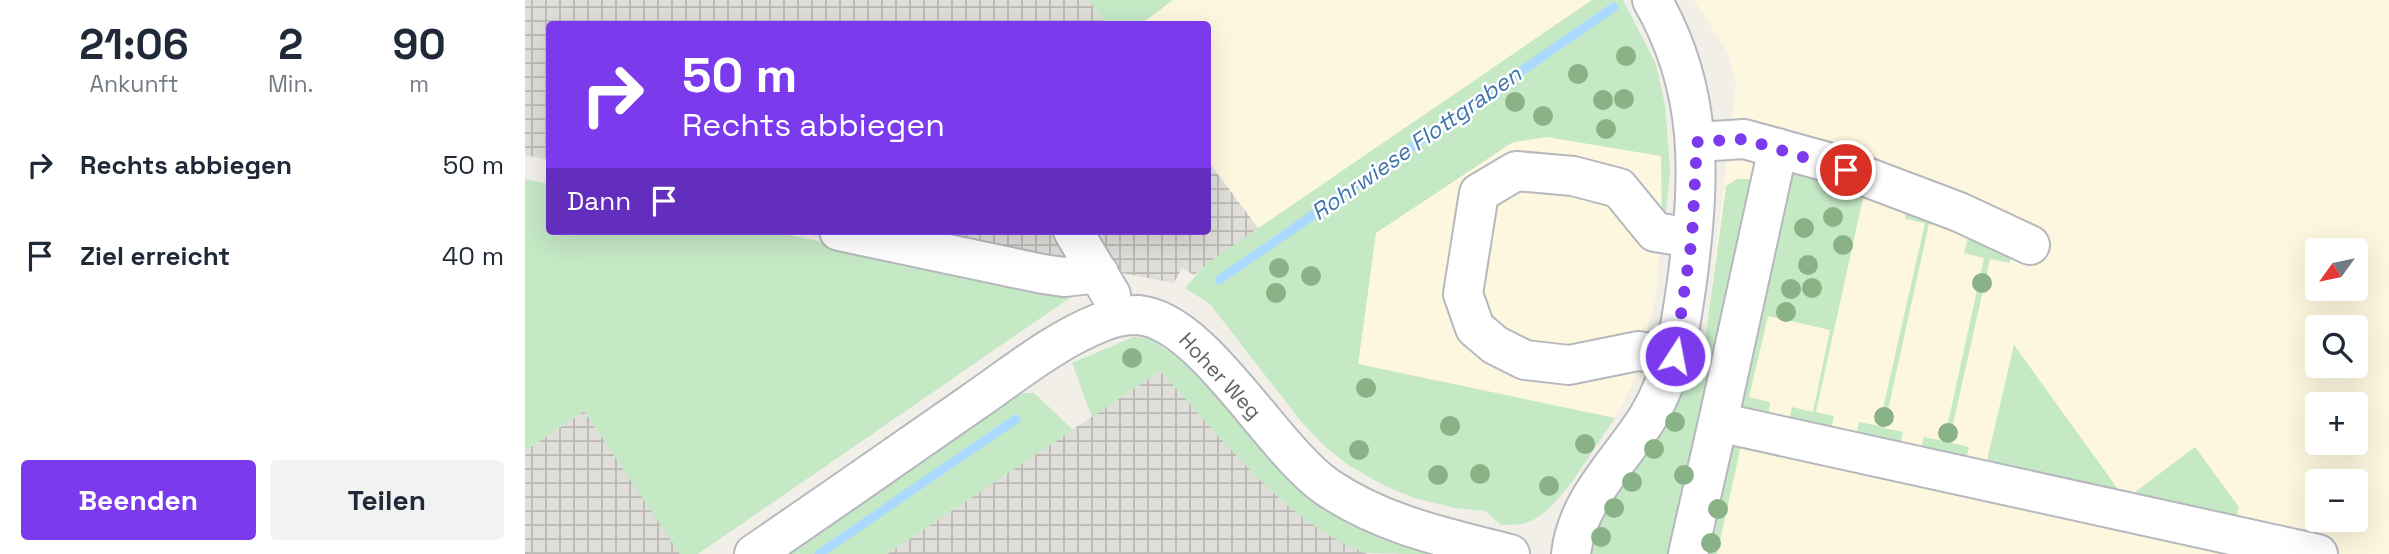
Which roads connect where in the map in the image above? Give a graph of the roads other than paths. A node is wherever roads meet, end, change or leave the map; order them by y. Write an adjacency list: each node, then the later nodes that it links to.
1 (1652, 0): 2 (street)
2 (1697, 142): 3 (street); 6 (street)
3 (1778, 148): 7 (street); 11 (street)
4 (858, 235): 8 (street)
5 (1075, 235): 8 (street)
6 (1692, 238): 10 (street); 10 (street)
7 (2030, 245)
8 (1099, 273): 9 (street)
9 (1120, 317): 12 (street, Hoher Weg); 13 (street, Hoher Weg)
10 (1675, 356): 14 (street)
11 (1718, 422): 15 (street); 16 (street)
12 (754, 554)
13 (1510, 554)
14 (1571, 554)
15 (1688, 554)
16 (2319, 554)

